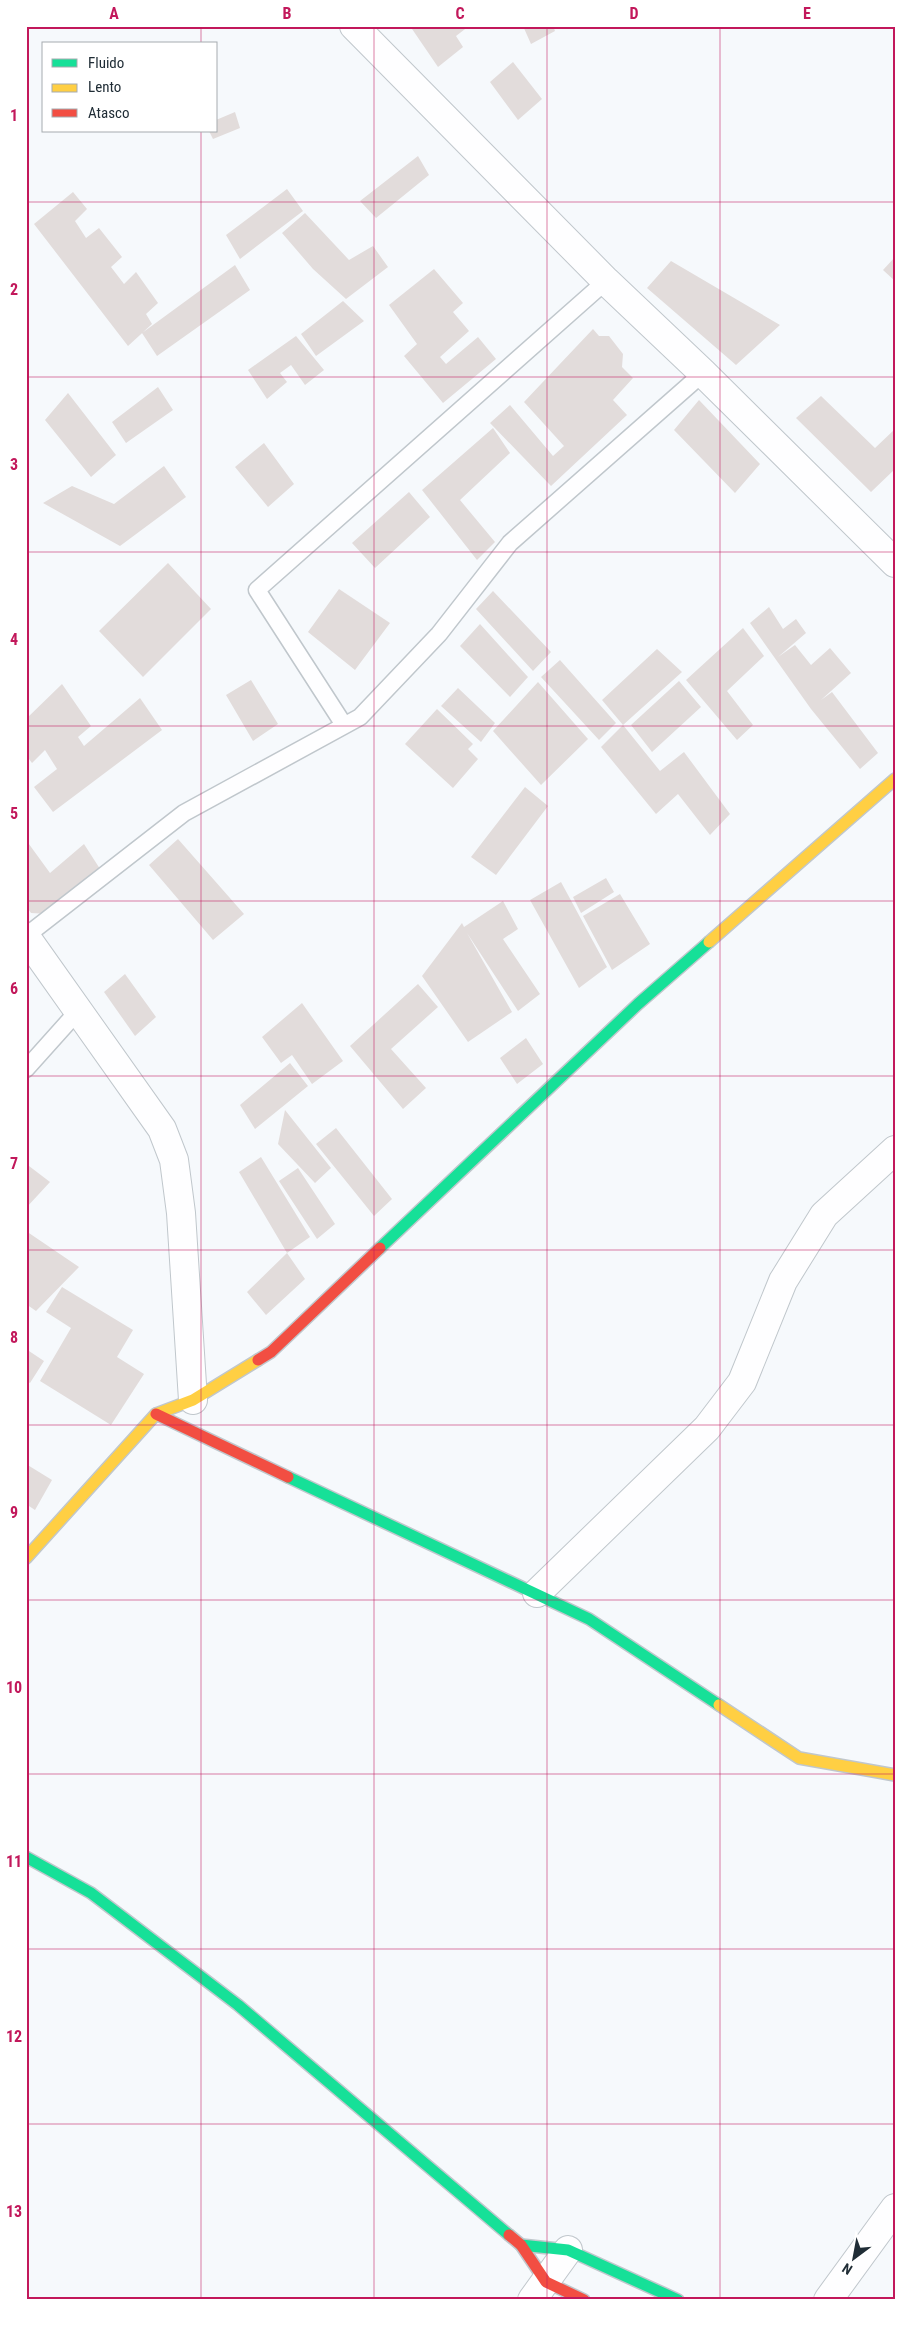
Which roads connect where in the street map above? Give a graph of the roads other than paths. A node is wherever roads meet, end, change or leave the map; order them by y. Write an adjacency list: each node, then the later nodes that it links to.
1 (354, 26): 2 (street)
2 (606, 281): 3 (street); 5 (lane)
3 (703, 374): 4 (street); 5 (lane)
4 (895, 563)
5 (344, 725): 7 (lane)
6 (895, 779): 11 (street)
7 (26, 936): 8 (street)
8 (78, 1011): 9 (lane); 11 (street)
9 (26, 1070)
10 (895, 1150): 14 (street)
11 (193, 1400): 12 (street)
12 (156, 1414): 13 (street); 14 (street)
13 (26, 1558)
14 (536, 1593): 15 (street)
15 (895, 1775)
16 (26, 1857): 18 (street)
17 (895, 2208): 23 (street)
18 (522, 2245): 19 (street); 20 (street)
19 (568, 2250): 20 (street); 22 (street)
20 (539, 2291): 21 (street)
21 (584, 2300)
22 (678, 2300)
23 (828, 2300)

